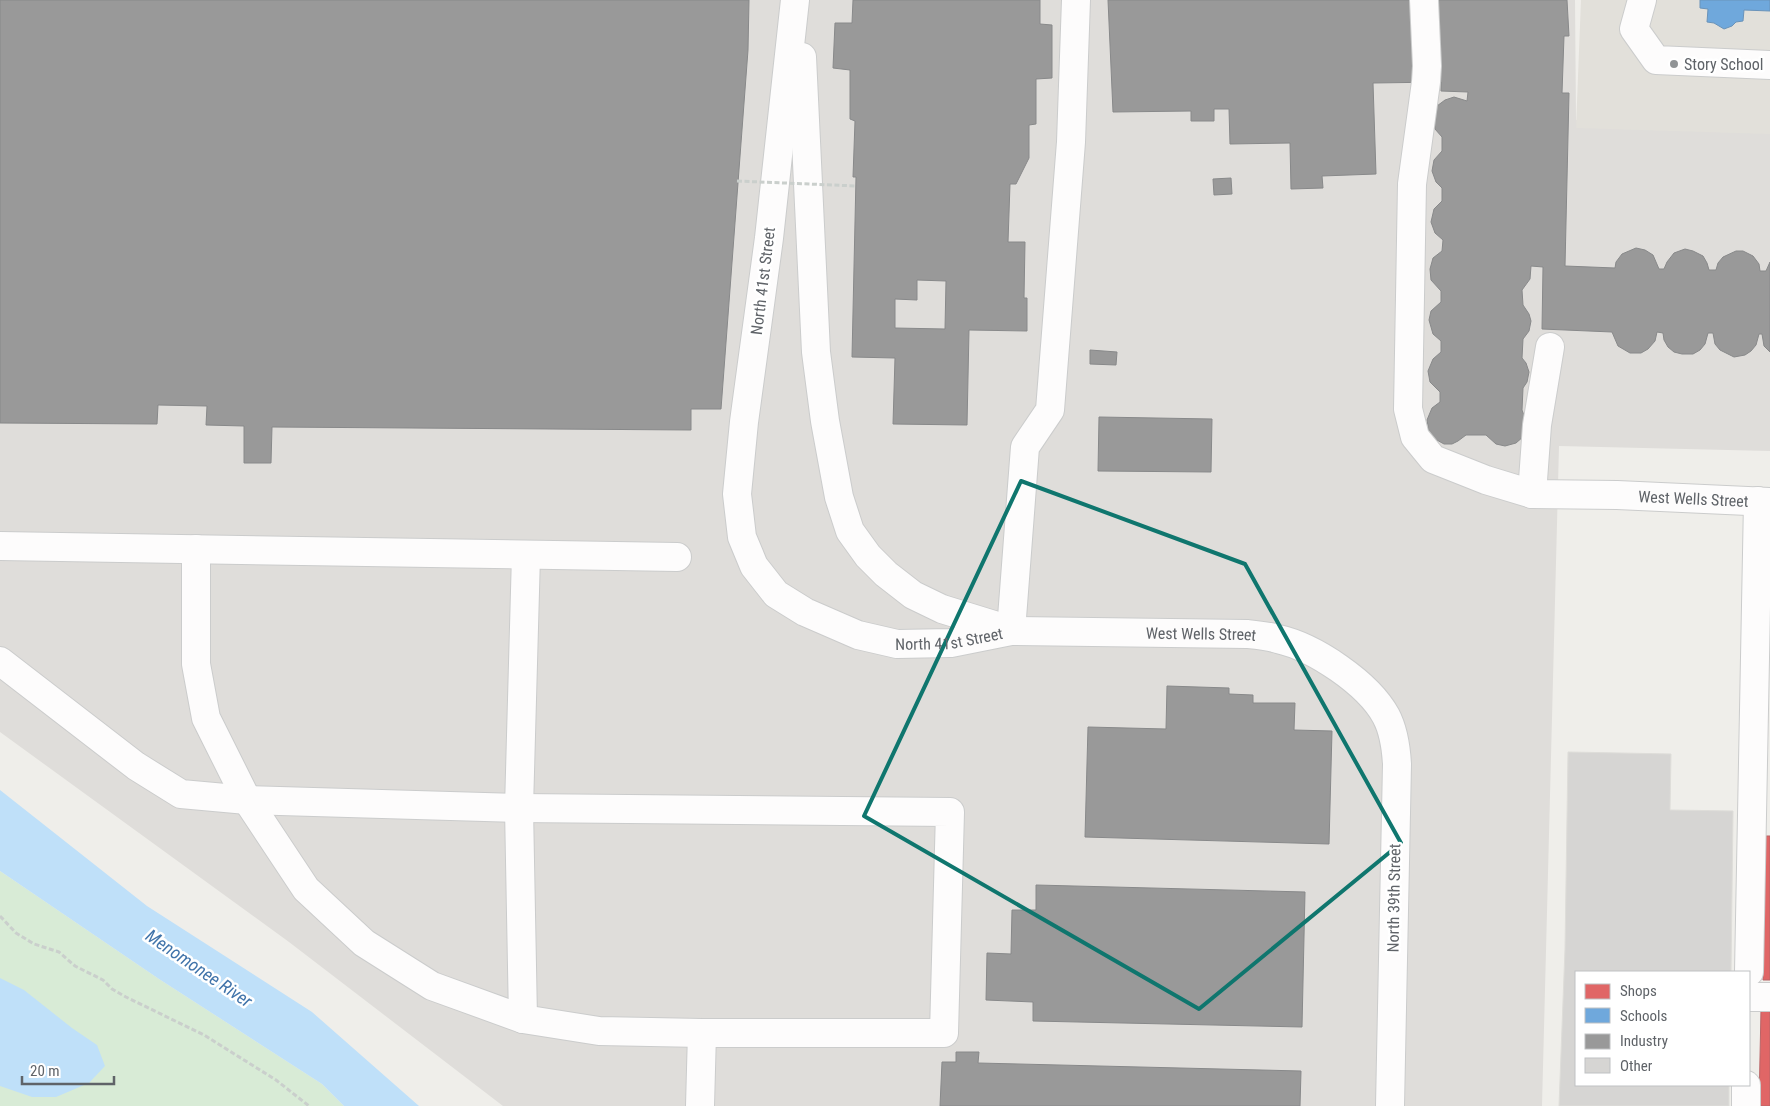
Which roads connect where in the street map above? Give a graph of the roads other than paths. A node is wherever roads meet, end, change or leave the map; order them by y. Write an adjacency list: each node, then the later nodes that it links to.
1 (795, 0): 14 (street, North 41st Street)
2 (799, 0): 14 (street, North 41st Street)
3 (1076, 0): 14 (street)
4 (1424, 0): 8 (street, West Wells Street)
5 (1642, 0): 6 (street)
6 (1770, 64)
7 (1550, 348): 8 (street)
8 (1532, 494): 9 (street, West Wells Street)
9 (1764, 502): 17 (street)
10 (0, 546): 11 (street)
11 (196, 549): 12 (street); 18 (street)
12 (526, 555): 13 (street); 19 (street)
13 (677, 557)
14 (1011, 631): 16 (street, West Wells Street)
15 (0, 661): 18 (street)
16 (1373, 696): 27 (street, North 39th Street)
17 (1762, 759): 20 (street)
18 (247, 800): 19 (street); 23 (street)
19 (519, 808): 23 (street); 24 (street)
20 (1748, 971)
21 (1750, 997): 22 (street)
22 (1770, 997)
23 (523, 1019): 24 (street)
24 (702, 1033): 26 (street)
25 (1746, 1086): 28 (street)
26 (700, 1106)
27 (1390, 1106)
28 (1746, 1106)

